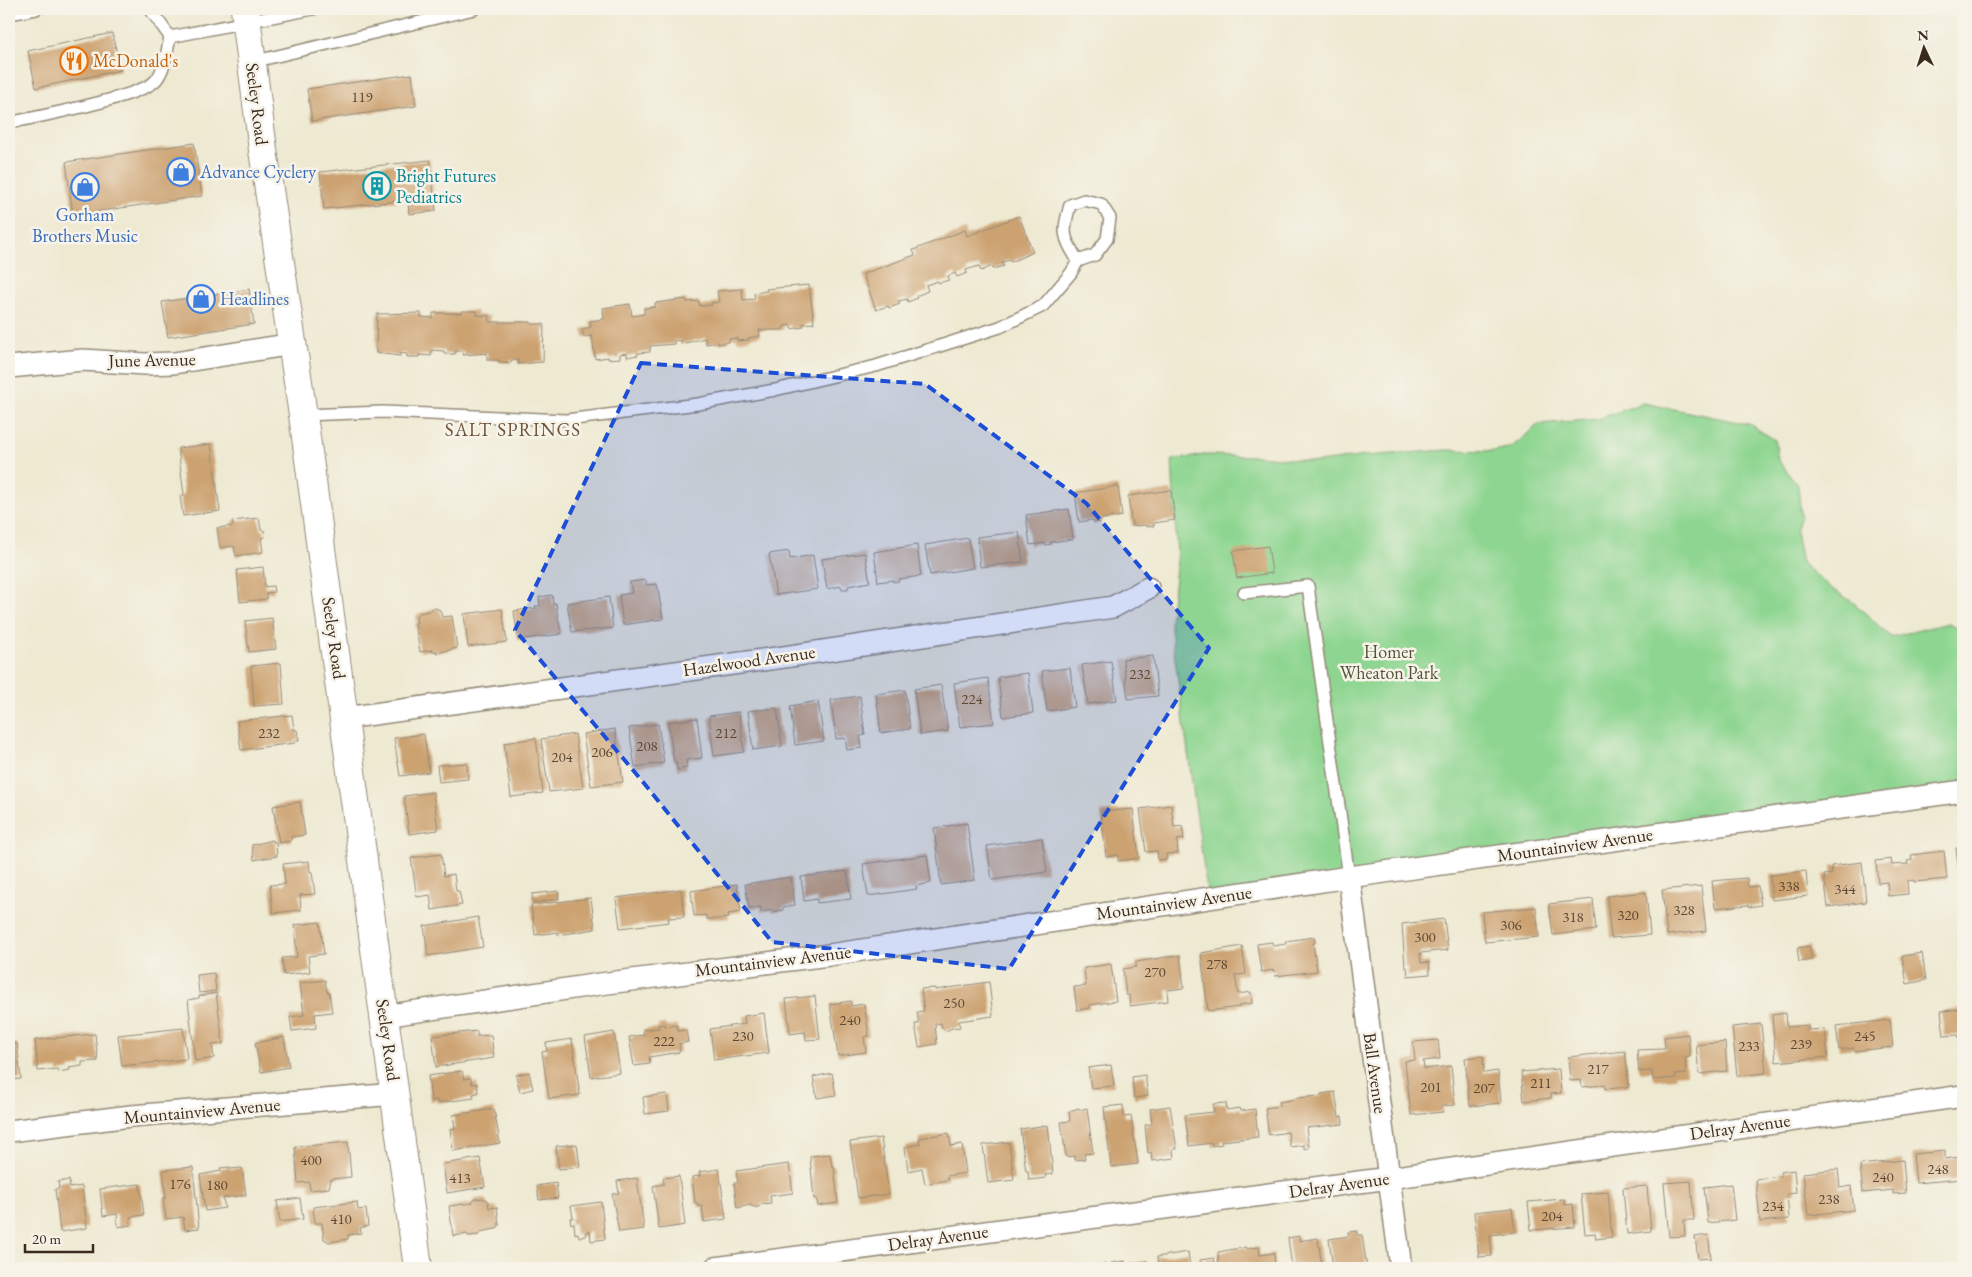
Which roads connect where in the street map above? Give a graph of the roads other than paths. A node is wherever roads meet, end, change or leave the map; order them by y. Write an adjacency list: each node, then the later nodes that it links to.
1 (36, 9): 5 (lane)
2 (150, 9): 7 (lane)
3 (313, 9): 6 (lane)
4 (474, 9): 8 (lane)
5 (9, 14)
6 (246, 15): 7 (lane); 8 (street, Seeley Road)
7 (170, 36): 9 (lane)
8 (252, 62): 11 (street, Seeley Road)
9 (9, 123)
10 (1078, 261): 10 (lane); 13 (lane)
11 (293, 344): 12 (street, June Avenue); 13 (street, Seeley Road)
12 (9, 367)
13 (303, 415): 16 (street, Seeley Road)
14 (1148, 588): 16 (street, Hazelwood Avenue)
15 (1244, 594): 18 (lane)
16 (345, 718): 19 (street, Seeley Road)
17 (1963, 791): 18 (street, Mountainview Avenue)
18 (1349, 877): 19 (street, Mountainview Avenue); 23 (street, Ball Avenue)
19 (384, 1016): 20 (street, Seeley Road)
20 (395, 1094): 22 (street, Mountainview Avenue); 24 (street, Seeley Road)
21 (1963, 1096): 23 (street, Delray Avenue)
22 (9, 1131)
23 (1389, 1178): 25 (street, Delray Avenue); 26 (street, Ball Avenue)
24 (418, 1268)
25 (714, 1268)
26 (1401, 1268)

